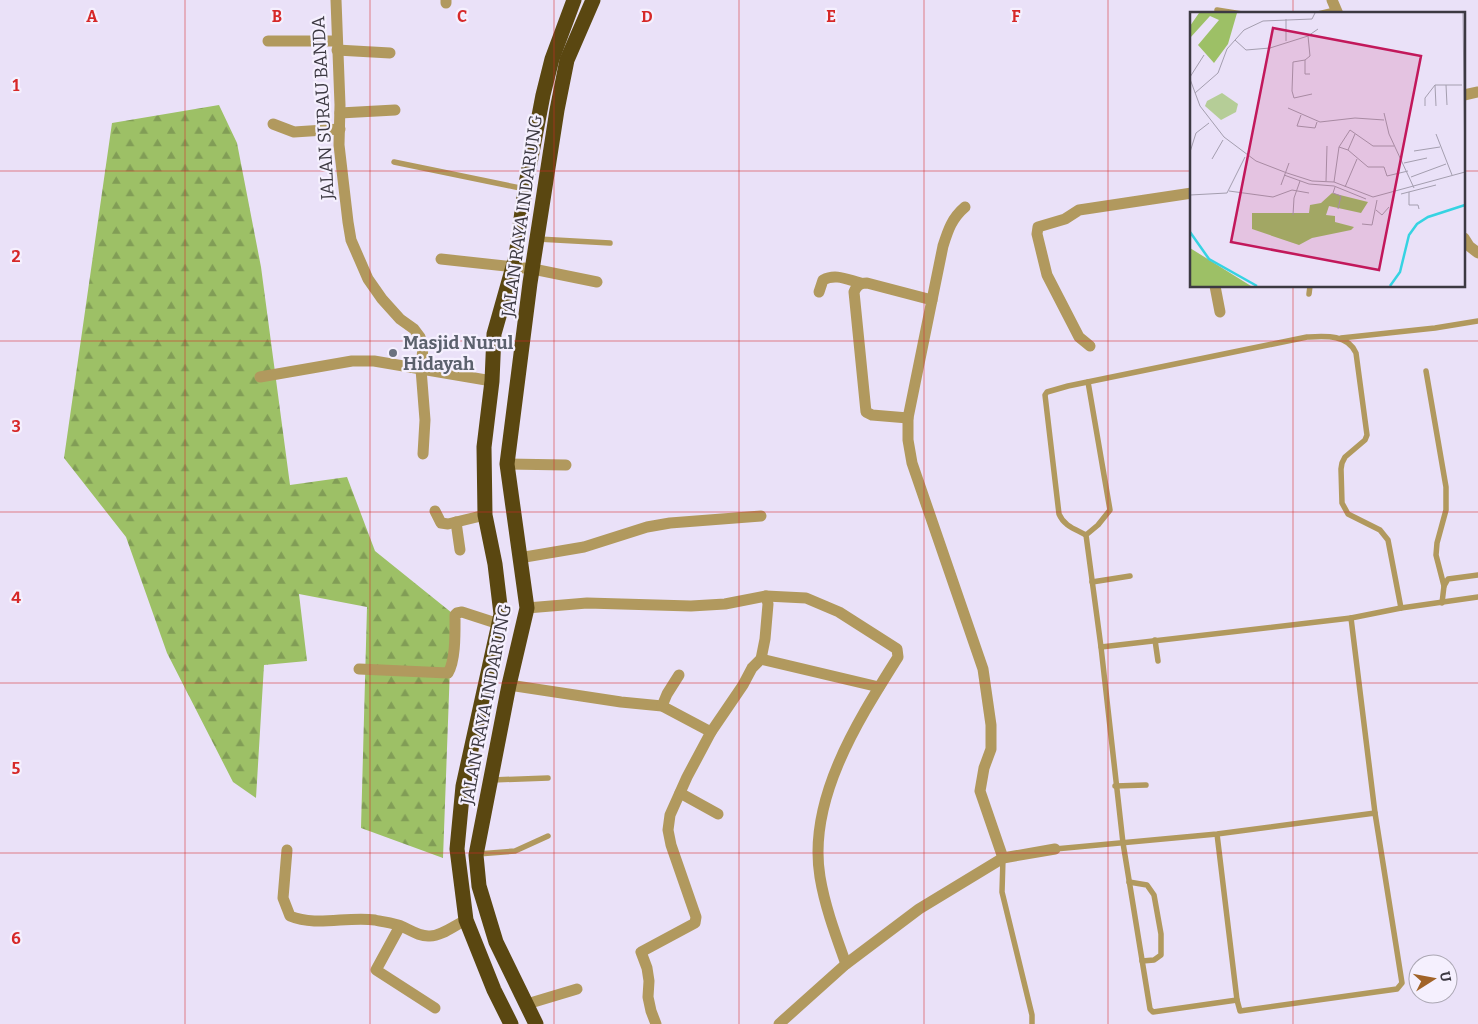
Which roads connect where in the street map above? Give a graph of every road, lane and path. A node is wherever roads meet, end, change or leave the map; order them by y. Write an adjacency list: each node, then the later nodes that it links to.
1 (336, 0): 7 (street, JALAN SURAU BANDA)
2 (574, 0): 14 (highway, JALAN RAYA INDARUNG)
3 (593, 0): 17 (highway, JALAN RAYA INDARUNG)
4 (1217, 10): 5 (lane)
5 (1230, 12)
6 (268, 41): 7 (street)
7 (337, 46): 8 (street); 10 (street, JALAN SURAU BANDA)
8 (390, 53)
9 (395, 110): 10 (street)
10 (340, 114): 12 (street, JALAN SURAU BANDA)
11 (273, 124): 12 (street)
12 (340, 129): 33 (street, JALAN SURAU BANDA)
13 (394, 162): 14 (lane)
14 (525, 189): 20 (highway, JALAN RAYA INDARUNG)
15 (1190, 193): 32 (street)
16 (964, 207): 28 (street)
17 (538, 239): 18 (lane); 21 (highway, JALAN RAYA INDARUNG)
18 (610, 243)
19 (441, 259): 20 (street)
20 (513, 268): 21 (street); 36 (highway, JALAN RAYA INDARUNG)
21 (533, 269): 22 (street); 40 (highway, JALAN RAYA INDARUNG)
22 (597, 282)
23 (861, 283): 26 (street); 28 (street); 38 (street)
24 (1215, 288): 29 (street)
25 (1310, 288): 27 (lane)
26 (819, 292)
27 (1309, 294)
28 (932, 300): 38 (street)
29 (1220, 312)
30 (1478, 320): 31 (lane)
31 (1340, 338): 37 (lane); 57 (lane)
32 (1090, 346)
33 (421, 369): 35 (street); 36 (street); 39 (street, JALAN SURAU BANDA)
34 (1426, 371): 52 (lane)
35 (260, 378)
36 (492, 381): 43 (highway, JALAN RAYA INDARUNG)
37 (1088, 382): 46 (lane); 46 (lane)
38 (908, 418): 83 (street)
39 (423, 454)
40 (507, 464): 41 (street); 48 (highway, JALAN RAYA INDARUNG)
41 (566, 465)
42 (434, 511): 45 (street)
43 (486, 515): 45 (street); 59 (highway, JALAN RAYA INDARUNG)
44 (761, 516): 48 (street)
45 (456, 522): 47 (street)
46 (1086, 535): 51 (lane)
47 (460, 550)
48 (520, 558): 56 (highway, JALAN RAYA INDARUNG)
49 (1478, 575): 52 (lane)
50 (1130, 576): 51 (lane)
51 (1092, 582): 61 (lane)
52 (1444, 586): 55 (lane)
53 (766, 596): 56 (street); 62 (street); 67 (street)
54 (1478, 597): 55 (lane)
55 (1442, 603): 57 (lane)
56 (527, 608): 66 (highway, JALAN RAYA INDARUNG)
57 (1401, 608): 58 (lane)
58 (1351, 618): 60 (lane); 75 (lane)
59 (499, 624): 64 (street); 85 (highway, JALAN RAYA INDARUNG)
60 (1156, 640): 61 (lane); 63 (lane)
61 (1101, 647): 73 (lane)
62 (761, 659): 67 (street); 69 (street)
63 (1158, 661)
64 (359, 669)
65 (679, 675): 68 (street)
66 (509, 685): 68 (street); 71 (highway, JALAN RAYA INDARUNG)
67 (879, 688): 88 (street)
68 (662, 706): 69 (street)
69 (711, 732): 74 (street)
70 (548, 778): 71 (lane)
71 (490, 780): 82 (highway, JALAN RAYA INDARUNG)
72 (1146, 785): 73 (lane)
73 (1115, 786): 79 (lane)
74 (680, 793): 76 (street); 95 (street)
75 (1376, 813): 77 (lane); 90 (lane)
76 (718, 814)
77 (1217, 834): 79 (lane); 90 (lane)
78 (548, 836): 82 (lane)
79 (1123, 843): 80 (lane); 84 (lane)
80 (1055, 849): 83 (street)
81 (287, 850): 86 (street)
82 (476, 855): 91 (highway, JALAN RAYA INDARUNG)
83 (1004, 858): 88 (street); 97 (lane)
84 (1129, 882): 87 (lane); 87 (lane)
85 (466, 920): 86 (street); 93 (highway, JALAN RAYA INDARUNG)
86 (400, 926): 92 (street)
87 (1142, 961): 90 (lane)
88 (846, 964): 96 (street)
89 (578, 990): 91 (street)
90 (1237, 1000)
91 (527, 1004): 94 (highway, JALAN RAYA INDARUNG)
92 (435, 1008)
93 (511, 1024)
94 (536, 1024)
95 (656, 1024)
96 (778, 1024)
97 (1032, 1024)

